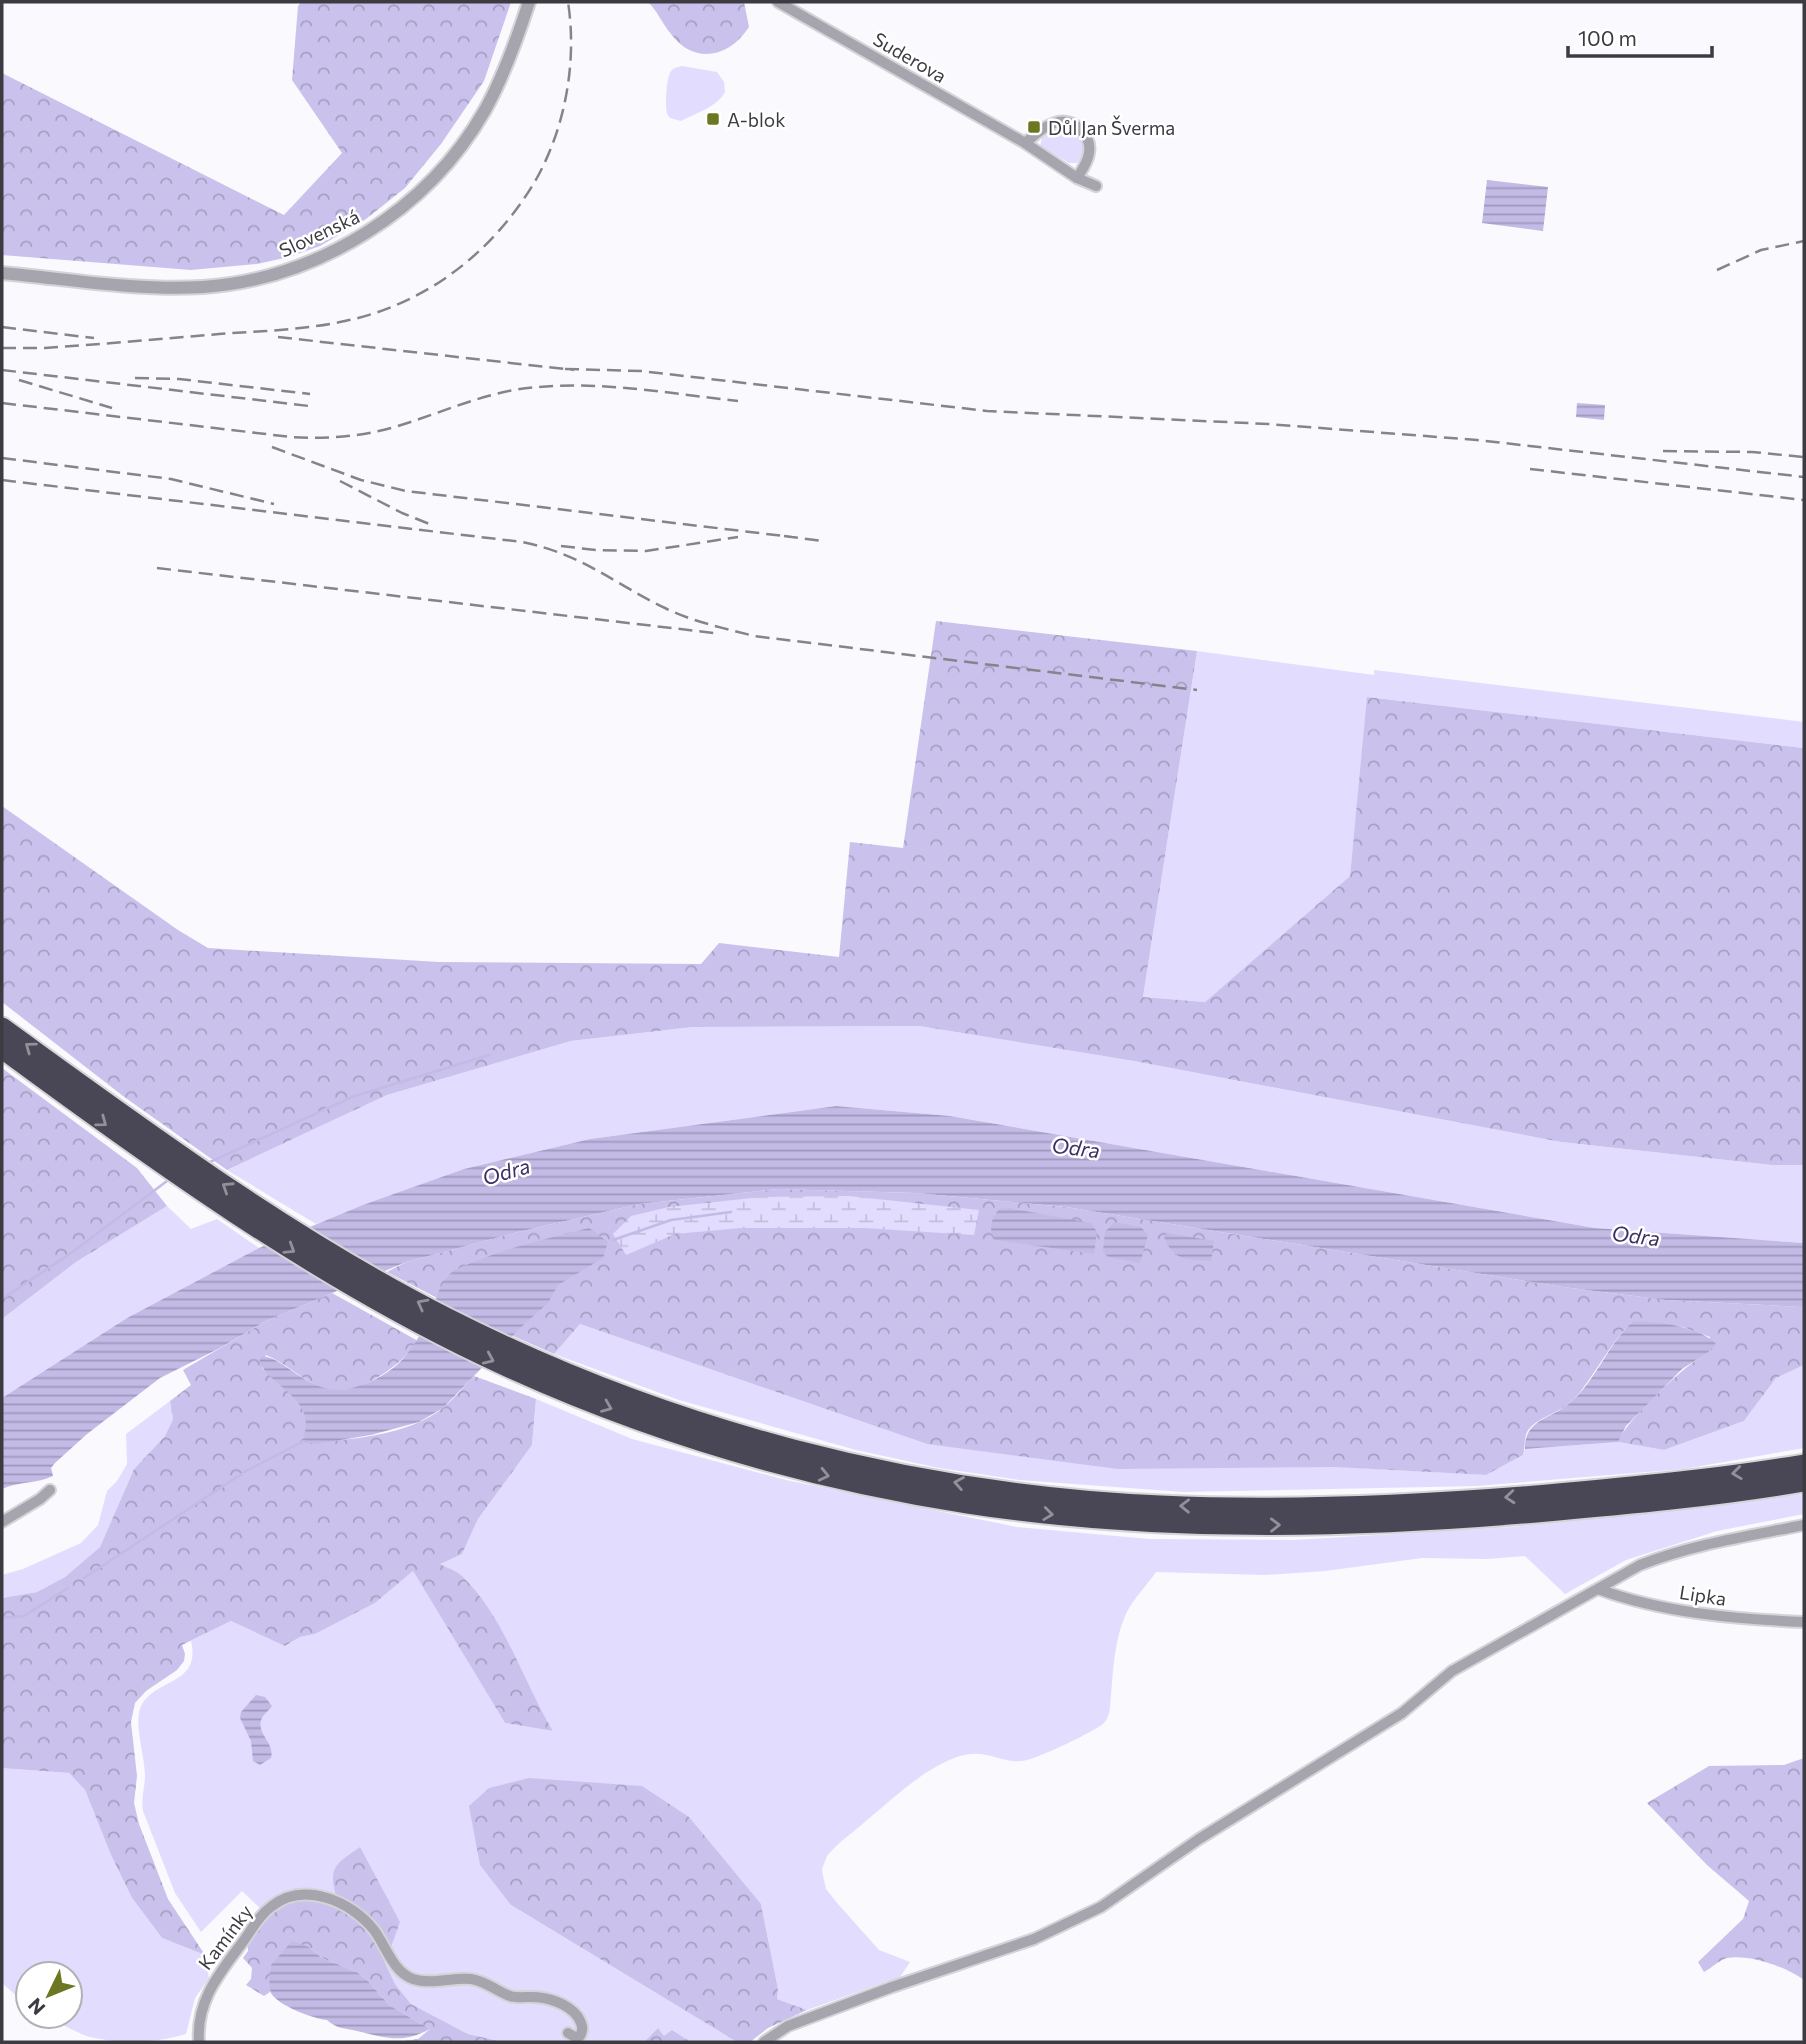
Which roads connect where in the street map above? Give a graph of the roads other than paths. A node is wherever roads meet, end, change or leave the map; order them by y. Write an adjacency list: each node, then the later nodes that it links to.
1 (529, 2): 6 (street, Slovenská)
2 (778, 2): 3 (street, Suderova)
3 (1025, 143): 4 (street, Suderova); 4 (street)
4 (1077, 178): 5 (street, Suderova)
5 (1096, 186)
6 (2, 273)
7 (2, 1027): 9 (highway, one-way to 7)
8 (2, 1049): 9 (highway)
9 (52, 1075): 10 (highway)
10 (547, 1374): 11 (highway, one-way to 10); 12 (highway, one-way to 12)
11 (1804, 1464)
12 (1804, 1482)
13 (50, 1490): 14 (street)
14 (2, 1522)
15 (1804, 1525): 16 (street)
16 (1598, 1589): 17 (street, Lipka); 20 (street)
17 (1804, 1622)
18 (568, 2033): 19 (street, Kamínky)
19 (199, 2042)
20 (764, 2042)

